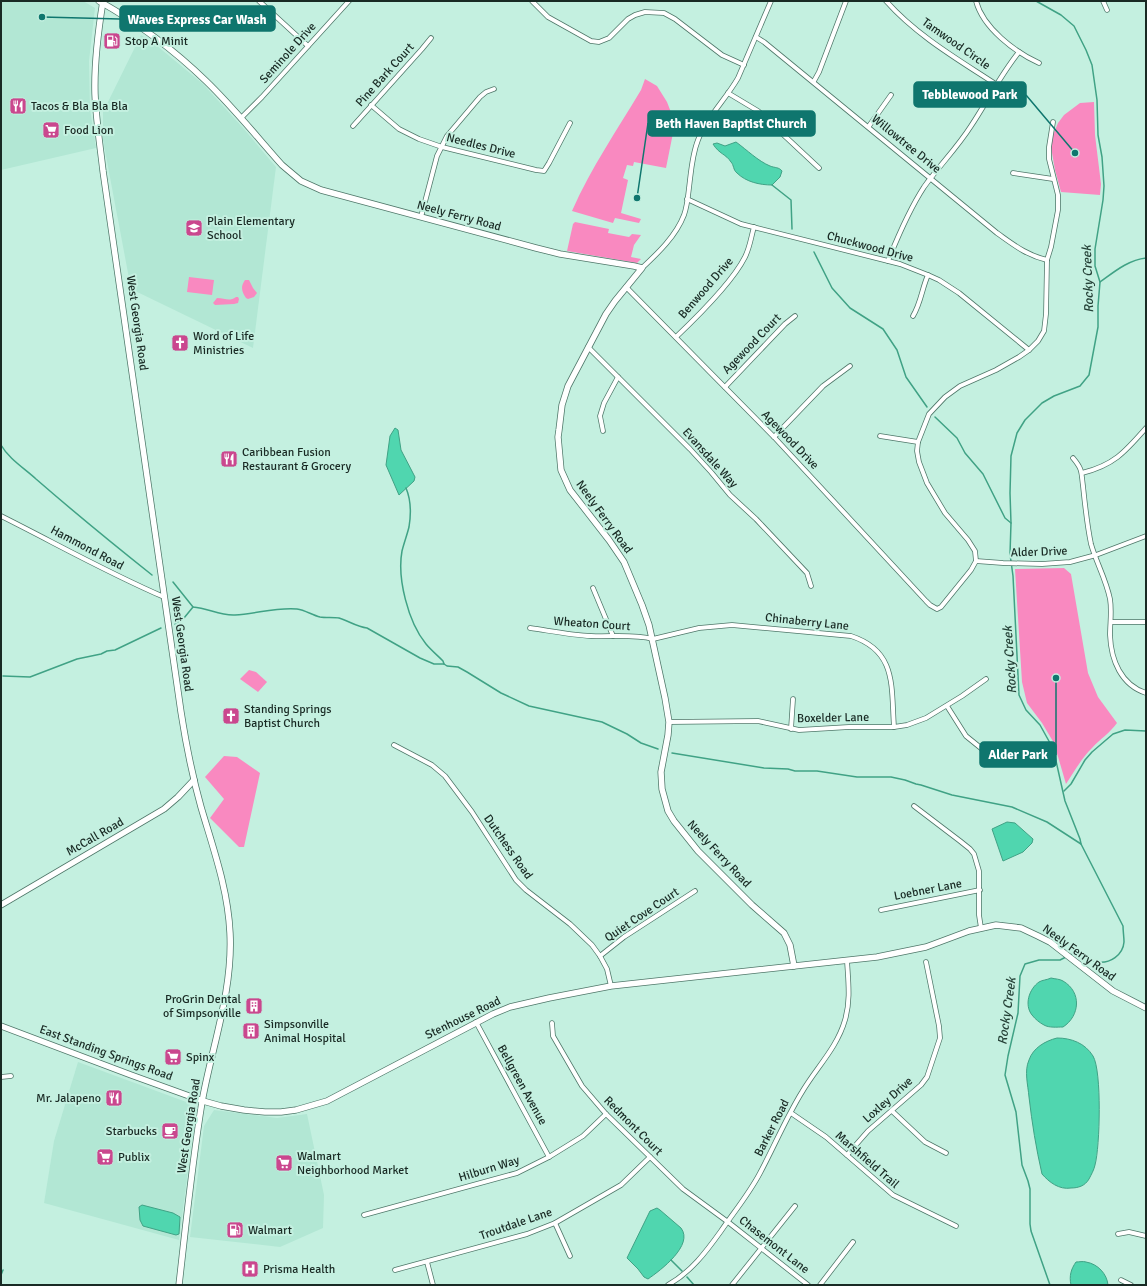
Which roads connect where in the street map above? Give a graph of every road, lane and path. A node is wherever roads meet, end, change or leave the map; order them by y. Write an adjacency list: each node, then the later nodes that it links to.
1 (260, 1): 13 (street)
2 (349, 1): 13 (street, Seminole Drive)
3 (532, 1): 16 (street)
4 (771, 1): 11 (street)
5 (846, 1): 17 (street)
6 (886, 1): 18 (street, Tamwood Circle)
7 (976, 1): 14 (street)
8 (1103, 1): 10 (street)
9 (102, 2): 23 (street, Neely Ferry Road); 62 (street, West Georgia Road)
10 (1107, 10)
11 (756, 37): 16 (street); 17 (street, Willowtree Drive)
12 (431, 38): 22 (street, Pine Bark Court)
13 (308, 46): 23 (street, Seminole Drive)
14 (1019, 52): 15 (street); 18 (street, Tamwood Circle)
15 (1039, 63)
16 (744, 65): 20 (street)
17 (814, 81): 27 (street, Willowtree Drive)
18 (998, 85): 31 (street, Tamwood Circle)
19 (494, 90): 28 (street)
20 (728, 93): 29 (street); 33 (street)
21 (891, 95): 27 (street)
22 (372, 105): 26 (street, Pine Bark Court); 28 (street, Needles Drive)
23 (241, 118): 34 (street, Neely Ferry Road)
24 (1053, 122): 32 (street)
25 (570, 123): 28 (street, Needles Drive)
26 (352, 126)
27 (869, 126): 31 (street, Willowtree Drive)
28 (442, 147): 34 (street)
29 (819, 168)
30 (1013, 173): 32 (street)
31 (931, 178): 36 (street, Willowtree Drive); 37 (street, Tamwood Circle)
32 (1053, 178): 36 (street)
33 (687, 199): 35 (street, Chuckwood Drive); 38 (street)
34 (421, 217): 38 (street, Neely Ferry Road)
35 (754, 227): 37 (street, Chuckwood Drive); 43 (street, Benwood Drive)
36 (1047, 260): 45 (street)
37 (888, 261): 39 (street, Chuckwood Drive)
38 (642, 268): 40 (street, Neely Ferry Road)
39 (928, 275): 42 (street); 45 (street, Chuckwood Drive)
40 (626, 287): 43 (street, Agewood Drive); 44 (street, Neely Ferry Road)
41 (795, 316): 48 (street, Agewood Court)
42 (913, 316)
43 (676, 337): 48 (street, Agewood Drive)
44 (588, 347): 47 (street, Evansdale Way); 67 (street, Neely Ferry Road)
45 (1029, 350): 53 (street)
46 (850, 366): 52 (street)
47 (618, 377): 50 (street); 60 (street, Evansdale Way)
48 (725, 387): 52 (street, Agewood Drive)
49 (1146, 428): 55 (street)
50 (603, 431)
51 (880, 436): 53 (street)
52 (774, 437): 59 (street, Agewood Drive)
53 (918, 442): 59 (street)
54 (1073, 458): 55 (street)
55 (1082, 474): 58 (street)
56 (1, 516): 62 (street, Hammond Road)
57 (1146, 536): 58 (street, Alder Drive)
58 (1096, 555): 59 (street, Alder Drive); 63 (street)
59 (976, 561)
60 (811, 586)
61 (593, 588): 66 (street)
62 (164, 598): 77 (street, West Georgia Road)
63 (1111, 622): 64 (street); 69 (street)
64 (1146, 622)
65 (530, 628): 66 (street, Wheaton Court)
66 (613, 636): 67 (street, Wheaton Court)
67 (653, 639): 72 (street, Neely Ferry Road); 73 (street, Chinaberry Lane)
68 (986, 679): 71 (street, Boxelder Lane)
69 (1146, 693)
70 (793, 699): 74 (street)
71 (947, 706): 73 (street, Boxelder Lane); 76 (street)
72 (669, 722): 74 (street, Boxelder Lane); 87 (street, Neely Ferry Road)
73 (894, 727): 74 (street, Boxelder Lane)
74 (791, 729)
75 (394, 745): 84 (street, Dutchess Road)
76 (992, 757)
77 (194, 780): 81 (street, McCall Road); 95 (street, West Georgia Road)
78 (914, 806): 79 (street)
79 (980, 890): 82 (street, Loebner Lane); 83 (street)
80 (695, 891): 84 (street, Quiet Cove Court)
81 (1, 904)
82 (881, 910)
83 (981, 928): 85 (street, Neely Ferry Road); 89 (street, Neely Ferry Road)
84 (600, 956): 88 (street, Dutchess Road)
85 (847, 960): 87 (street, Neely Ferry Road); 97 (street, Barker Road)
86 (926, 962): 96 (street, Loxley Drive)
87 (794, 966): 88 (street, Stenhouse Road)
88 (611, 986): 90 (street, Stenhouse Road)
89 (1146, 1008)
90 (476, 1022): 95 (street, Stenhouse Road); 101 (street, Bellgreen Avenue)
91 (552, 1023): 98 (street, Redmont Court)
92 (1, 1026): 95 (street, East Standing Springs Road)
93 (11, 1076): 94 (street)
94 (1, 1077)
95 (203, 1101): 116 (street, West Georgia Road)
96 (892, 1111): 99 (street); 100 (street, Loxley Drive)
97 (791, 1113): 100 (street, Marshfield Trail); 105 (street, Barker Road)
98 (606, 1114): 101 (street, Hilburn Way); 102 (street, Redmont Court)
99 (946, 1153)
100 (847, 1155): 107 (street, Marshfield Trail)
101 (549, 1157): 104 (street, Hilburn Way)
102 (650, 1158): 105 (street, Redmont Court); 106 (street, Troutdale Lane)
103 (795, 1206): 111 (street)
104 (364, 1215)
105 (728, 1222): 111 (street, Chasemont Lane); 118 (street, Barker Road)
106 (555, 1223): 112 (street); 113 (street, Troutdale Lane)
107 (956, 1226)
108 (1118, 1234): 109 (street)
109 (1146, 1236)
110 (853, 1242): 121 (street)
111 (761, 1248): 119 (street); 120 (street, Chasemont Lane)
112 (570, 1256)
113 (427, 1262): 114 (street, Troutdale Lane); 117 (street)
114 (395, 1270)
115 (1121, 1280): 122 (street)
116 (179, 1285)
117 (433, 1285)
118 (668, 1285)
119 (732, 1285)
120 (808, 1285)
121 (820, 1285)
122 (1131, 1285)

